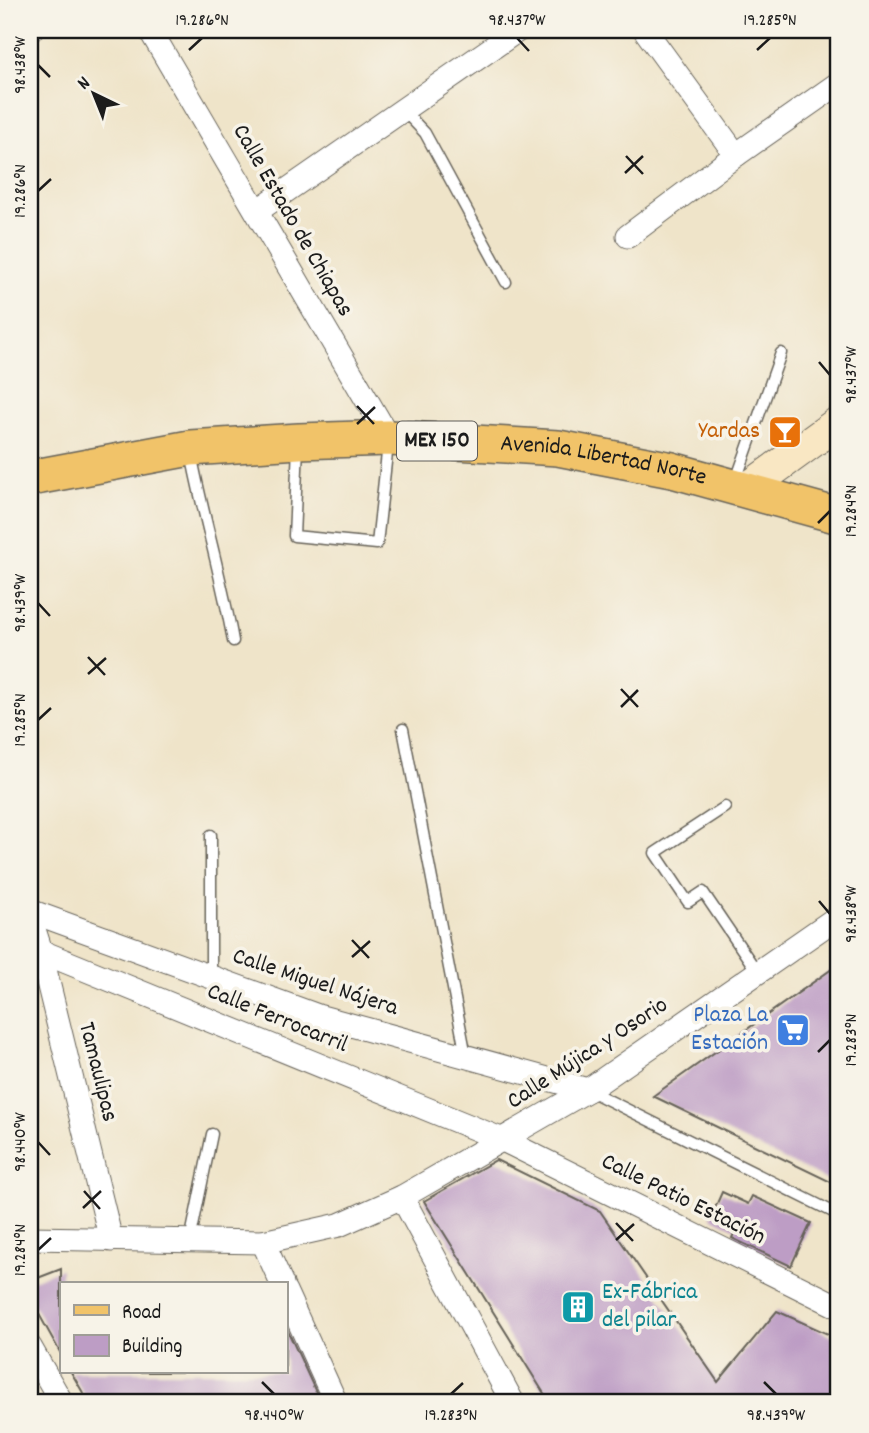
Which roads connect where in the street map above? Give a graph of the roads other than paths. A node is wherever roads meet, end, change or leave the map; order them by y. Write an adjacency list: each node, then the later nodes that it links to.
1 (150, 30): 7 (street, Calle Estado de Chiapas)
2 (518, 30): 5 (street)
3 (645, 30): 6 (street)
4 (839, 83): 6 (street)
5 (403, 110): 7 (street); 9 (lane)
6 (736, 155): 8 (street)
7 (257, 211): 12 (street, Calle Estado de Chiapas)
8 (628, 236)
9 (506, 282)
10 (781, 353): 16 (lane)
11 (839, 422): 16 (main road)
12 (388, 438): 13 (main road, Avenida Libertad Norte / MEX 150); 13 (lane); 16 (main road, Avenida Libertad Norte / MEX 150)
13 (299, 441): 14 (main road, Avenida Libertad Norte / MEX 150)
14 (190, 448): 15 (main road, Avenida Libertad Norte / MEX 150); 18 (lane)
15 (30, 478)
16 (741, 487): 17 (main road, Avenida Libertad Norte / MEX 150)
17 (839, 516)
18 (233, 641)
19 (403, 730): 28 (lane)
20 (725, 807): 26 (lane)
21 (211, 835): 27 (lane)
22 (30, 911): 27 (street, Calle Miguel Nájera)
23 (839, 916): 26 (street, Calle Mújica y Osorio)
24 (30, 917): 25 (street, Tamaulipas)
25 (35, 949): 31 (street, Calle Ferrocarril); 35 (street, Tamaulipas)
26 (758, 973): 29 (street, Calle Mújica y Osorio)
27 (211, 977): 28 (street, Calle Miguel Nájera)
28 (466, 1056): 29 (street, Calle Miguel Nájera)
29 (588, 1090): 31 (street, Calle Mújica y Osorio); 33 (lane)
30 (212, 1134): 36 (lane)
31 (503, 1140): 32 (street, Calle Mújica y Osorio); 40 (street, Calle Patio Estación)
32 (402, 1197): 37 (street, Calle Mújica y Osorio); 44 (street)
33 (839, 1215)
34 (30, 1238): 35 (street, Calle Mújica y Osorio)
35 (111, 1240): 36 (street, Calle Mújica y Osorio)
36 (190, 1241): 37 (street, Calle Mújica y Osorio)
37 (264, 1242): 38 (street)
38 (281, 1282)
39 (287, 1295): 43 (street)
40 (839, 1307)
41 (30, 1347): 42 (street)
42 (62, 1403)
43 (335, 1403)
44 (513, 1403)

